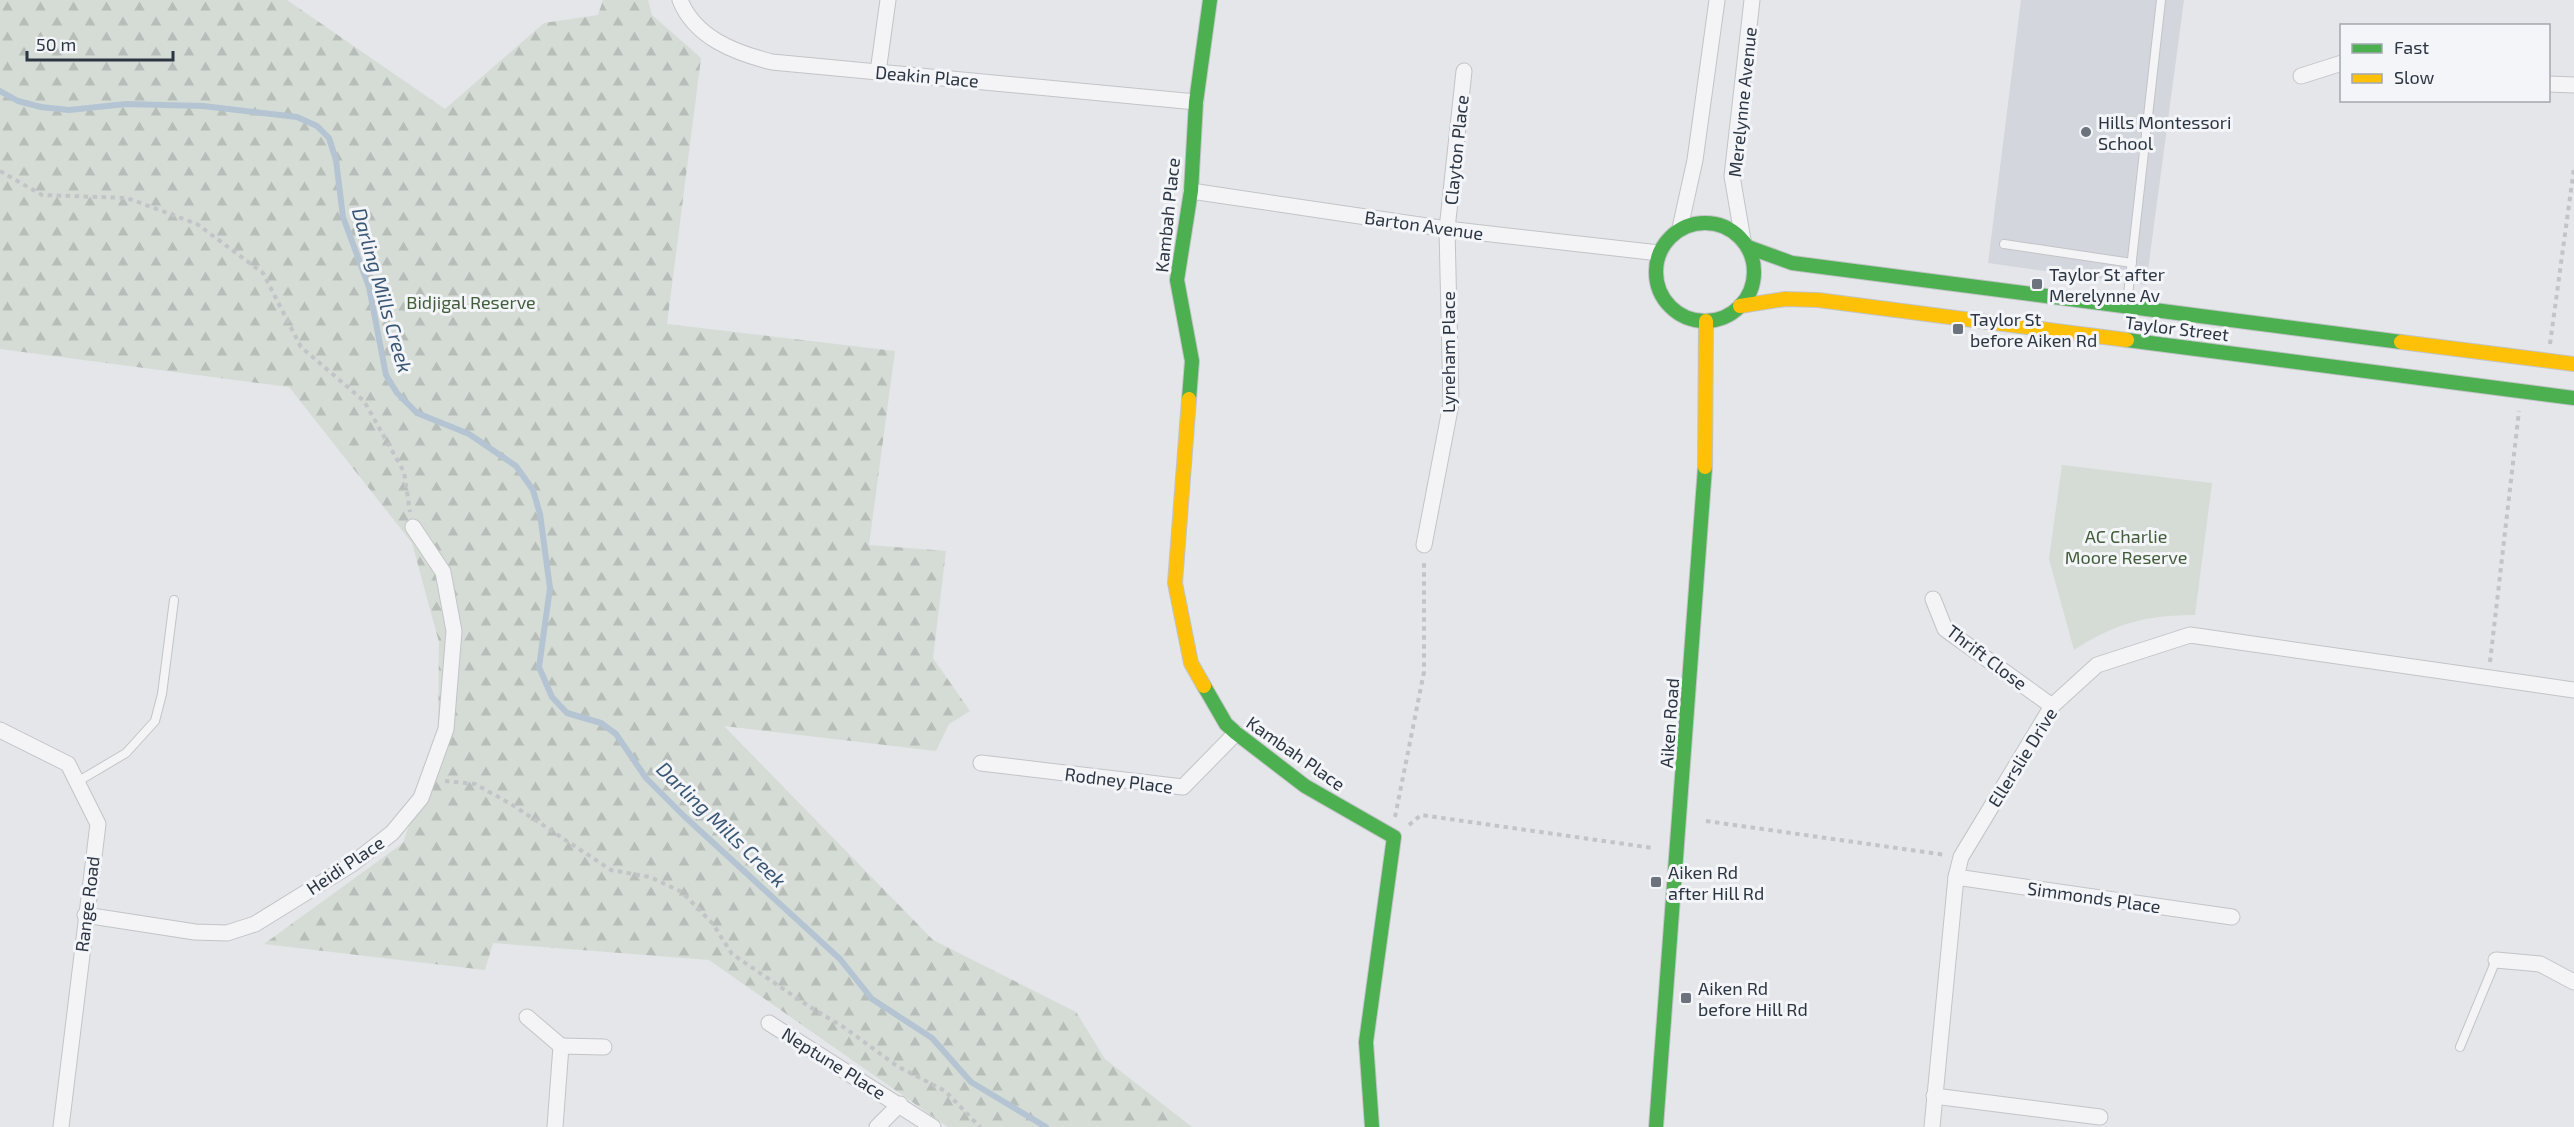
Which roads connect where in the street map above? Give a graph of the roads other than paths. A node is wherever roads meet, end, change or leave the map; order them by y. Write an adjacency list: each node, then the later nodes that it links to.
1 (680, 0): 9 (street, Deakin Place)
2 (888, 0): 9 (street)
3 (1210, 0): 13 (street, Kambah Place)
4 (1717, 0): 15 (street, Merelynne Avenue)
5 (1752, 0): 17 (street, Merelynne Avenue)
6 (2161, 0): 20 (lane)
7 (2340, 64): 10 (street)
8 (1464, 71): 16 (street, Clayton Place)
9 (878, 72): 13 (street, Deakin Place)
10 (2301, 76)
11 (2550, 84): 12 (street)
12 (2574, 85)
13 (1196, 102): 14 (street, Kambah Place)
14 (1191, 191): 16 (street, Barton Avenue); 33 (street, Kambah Place)
15 (1680, 228): 17 (street); 19 (street)
16 (1447, 229): 19 (street, Barton Avenue); 27 (street, Lyneham Place)
17 (1745, 243): 21 (street); 22 (street, Taylor Street)
18 (2004, 244): 20 (lane)
19 (1659, 253): 23 (street)
20 (2132, 263): 22 (lane)
21 (1740, 306): 23 (street); 25 (street, Taylor Street)
22 (2127, 308): 24 (street, Taylor Street)
23 (1706, 321): 54 (street, Aiken Road)
24 (2574, 364)
25 (2574, 398)
26 (413, 526): 37 (street, Heidi Place)
27 (1424, 545)
28 (1933, 599): 31 (street, Thrift Close)
29 (174, 600): 35 (lane)
30 (2574, 690): 31 (street, Ellerslie Drive)
31 (2052, 706): 36 (street, Ellerslie Drive)
32 (0, 730): 35 (street, Range Road)
33 (1236, 733): 34 (street, Rodney Place); 53 (street, Kambah Place)
34 (981, 763)
35 (77, 782): 37 (street, Range Road)
36 (1956, 877): 38 (street, Simmonds Place); 46 (street, Ellerslie Drive)
37 (86, 915): 49 (street, Range Road)
38 (2232, 917)
39 (2496, 960): 40 (street); 45 (lane)
40 (2574, 982)
41 (527, 1017): 43 (street)
42 (769, 1023): 47 (street, Neptune Place)
43 (561, 1046): 44 (street); 50 (street)
44 (604, 1047)
45 (2460, 1047)
46 (1934, 1096): 48 (street); 55 (street, Ellerslie Drive)
47 (900, 1104): 51 (street, Neptune Place); 52 (street, Neptune Place)
48 (2100, 1117)
49 (61, 1127)
50 (555, 1127)
51 (877, 1127)
52 (933, 1127)
53 (1372, 1127)
54 (1656, 1127)
55 (1932, 1127)

